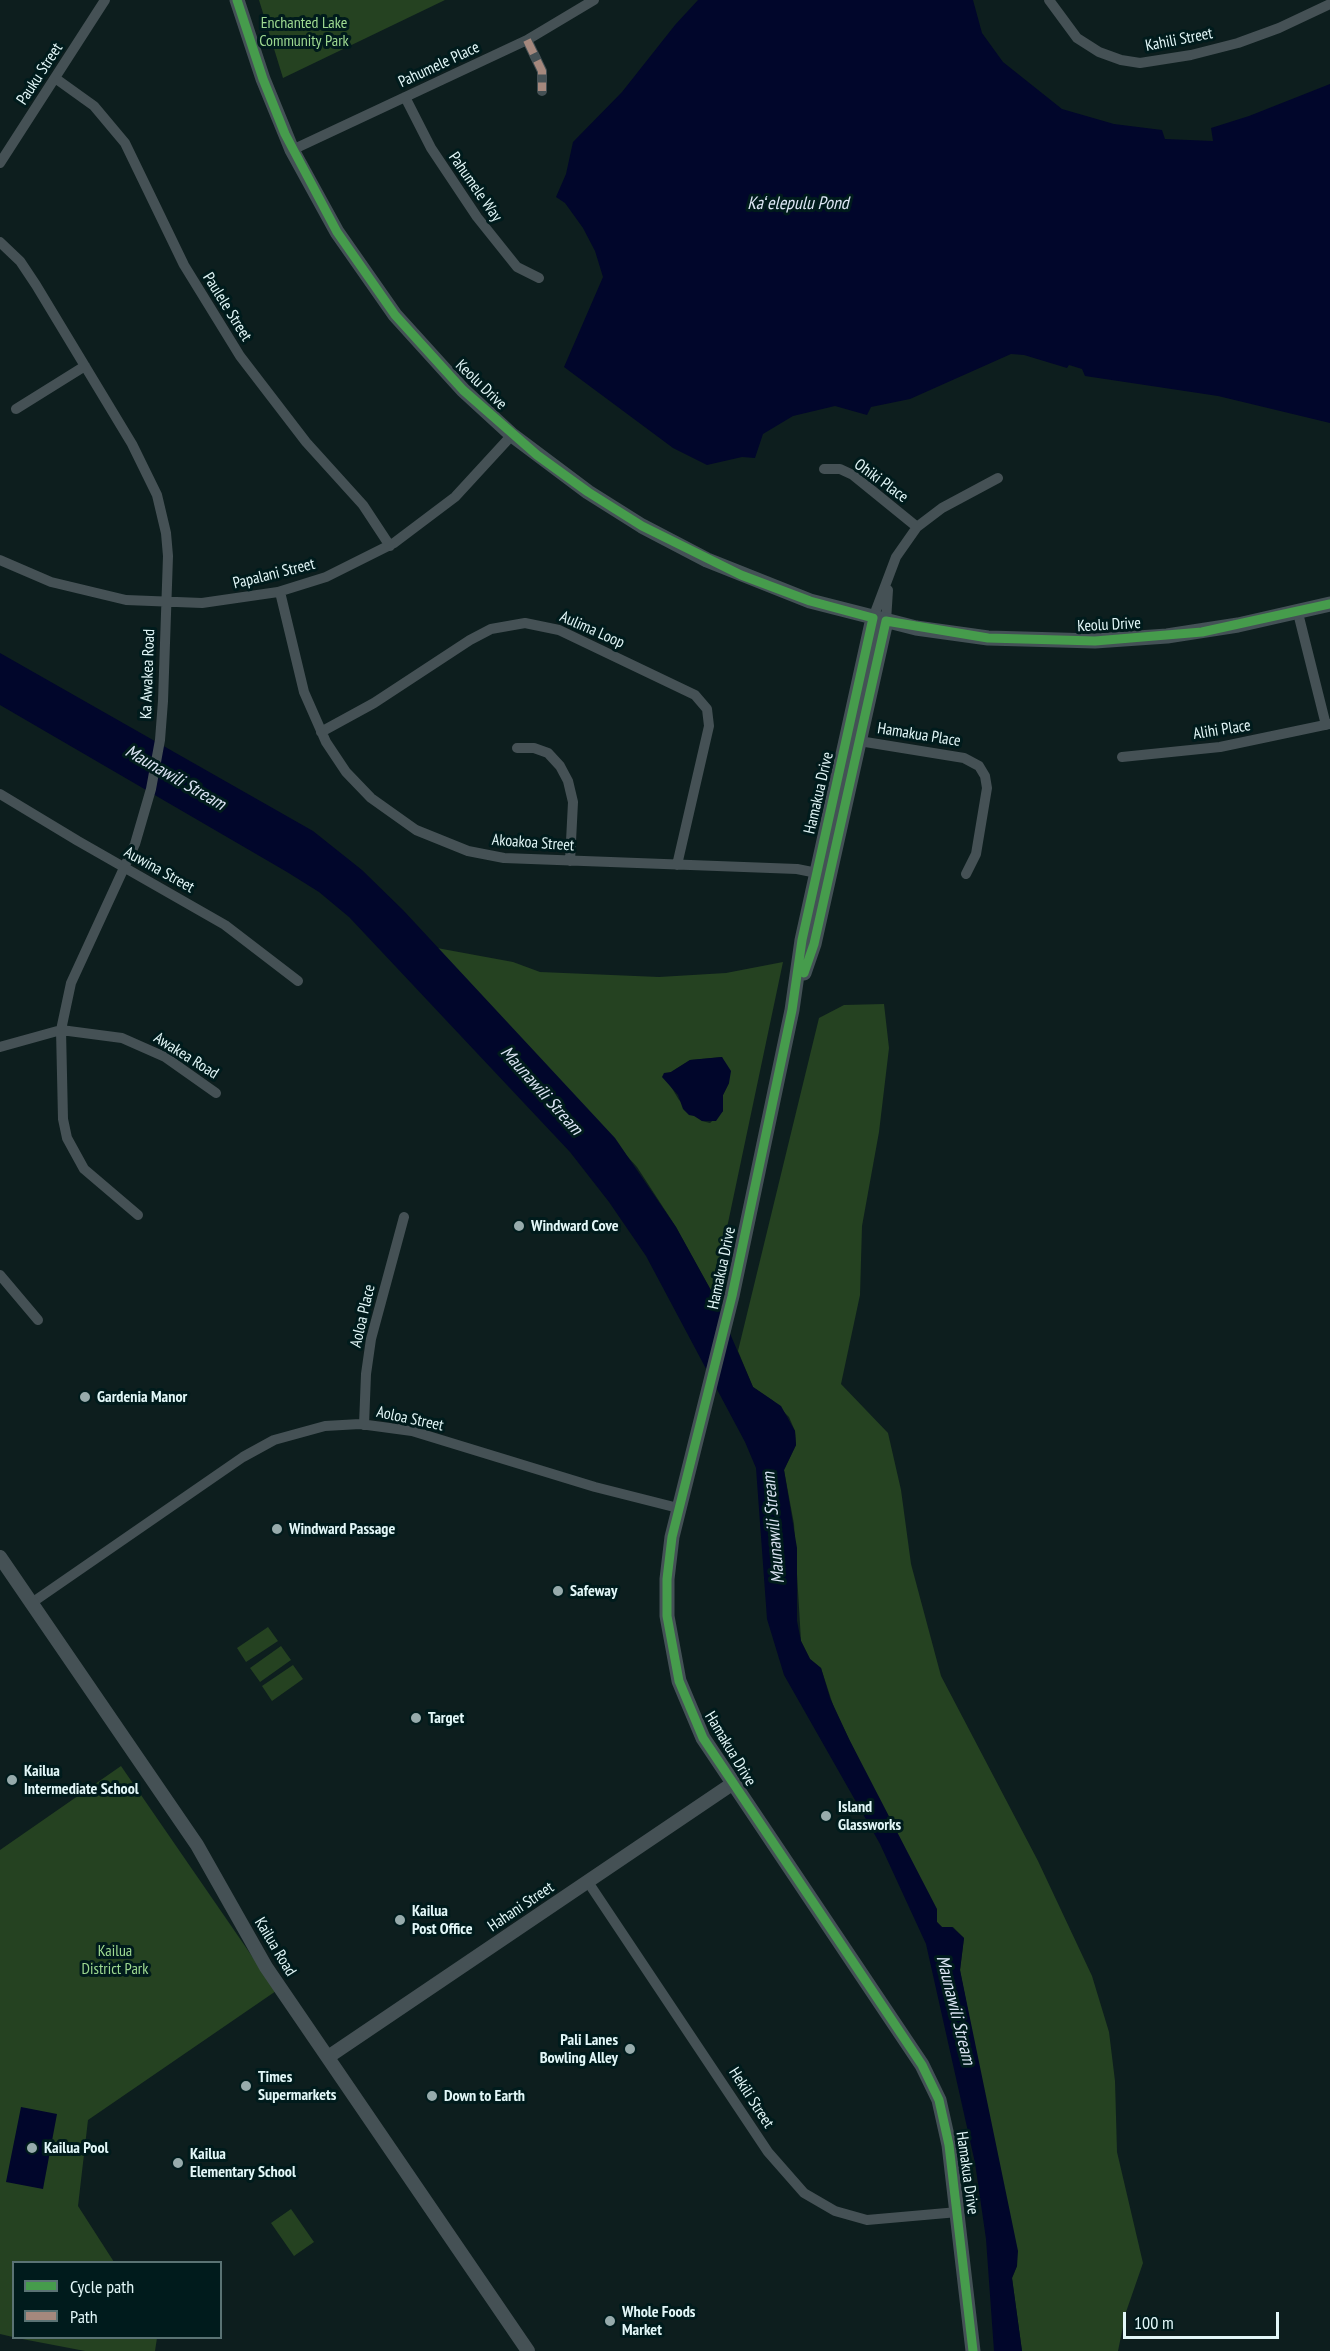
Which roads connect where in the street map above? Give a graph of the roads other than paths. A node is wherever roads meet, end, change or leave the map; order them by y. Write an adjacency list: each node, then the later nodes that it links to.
1 (105, 0): 7 (street, Pauku Street)
2 (237, 0): 10 (main road, Keolu Drive)
3 (594, 0): 6 (street, Pahumele Place)
4 (1049, 0): 5 (street, Kahili Street)
5 (1330, 4)
6 (527, 40): 8 (street); 9 (street, Pahumele Place)
7 (55, 78): 11 (street, Pauku Street); 20 (street, Paulele Street)
8 (542, 91)
9 (405, 98): 10 (street, Pahumele Place); 13 (street, Pahumele Way)
10 (292, 150): 16 (main road, Keolu Drive)
11 (0, 163)
12 (0, 242): 14 (street, Ka Awakea Road)
13 (539, 278)
14 (85, 366): 15 (street); 23 (street, Ka Awakea Road)
15 (16, 409)
16 (512, 435): 20 (street, Papalani Street); 26 (main road, Keolu Drive)
17 (824, 468): 19 (street, Ohiki Place)
18 (998, 478): 19 (street, Hamakua Drive)
19 (917, 527): 26 (street, Hamakua Drive)
20 (390, 546): 22 (street, Papalani Street)
21 (0, 560): 23 (street, Papalani Street)
22 (280, 592): 23 (street, Papalani Street); 28 (street, Akoakoa Street)
23 (166, 603): 35 (street, Ka Awakea Road)
24 (1330, 604): 25 (main road, Keolu Drive)
25 (1298, 613): 26 (main road, Keolu Drive); 27 (street, Alihi Place)
26 (880, 620): 29 (main road, Hamakua Drive)
27 (1328, 724): 31 (street, Alihi Place)
28 (321, 732): 33 (street, Akoakoa Street); 34 (street, Aulima Loop)
29 (852, 740): 36 (main road, Hamakua Drive); 37 (street, Hamakua Place)
30 (517, 748): 33 (street)
31 (1122, 757)
32 (0, 794): 35 (street, Auwina Street)
33 (570, 861): 34 (street, Akoakoa Street)
34 (677, 865): 36 (street, Akoakoa Street)
35 (125, 868): 38 (street, Auwina Street); 39 (street, Ka Awakea Road)
36 (822, 874): 47 (main road, Hamakua Drive)
37 (966, 874)
38 (298, 981)
39 (61, 1030): 40 (street, Awakea Road); 41 (street, Awakea Road); 42 (street, Ka Awakea Road)
40 (0, 1047)
41 (216, 1093)
42 (138, 1215)
43 (404, 1217): 46 (street, Aoloa Place)
44 (0, 1275): 45 (street)
45 (38, 1320)
46 (364, 1425): 47 (street, Aoloa Street); 49 (street, Aoloa Street)
47 (678, 1508): 50 (main road, Hamakua Drive)
48 (0, 1557): 49 (street, Kailua Road)
49 (33, 1602): 52 (street, Kailua Road)
50 (732, 1784): 51 (street, Hahani Street); 53 (main road, Hamakua Drive)
51 (588, 1882): 52 (street, Hahani Street); 53 (street, Hekili Street)
52 (328, 2056): 54 (street, Kailua Road)
53 (958, 2212): 55 (main road, Hamakua Drive)
54 (528, 2351)
55 (973, 2351)

